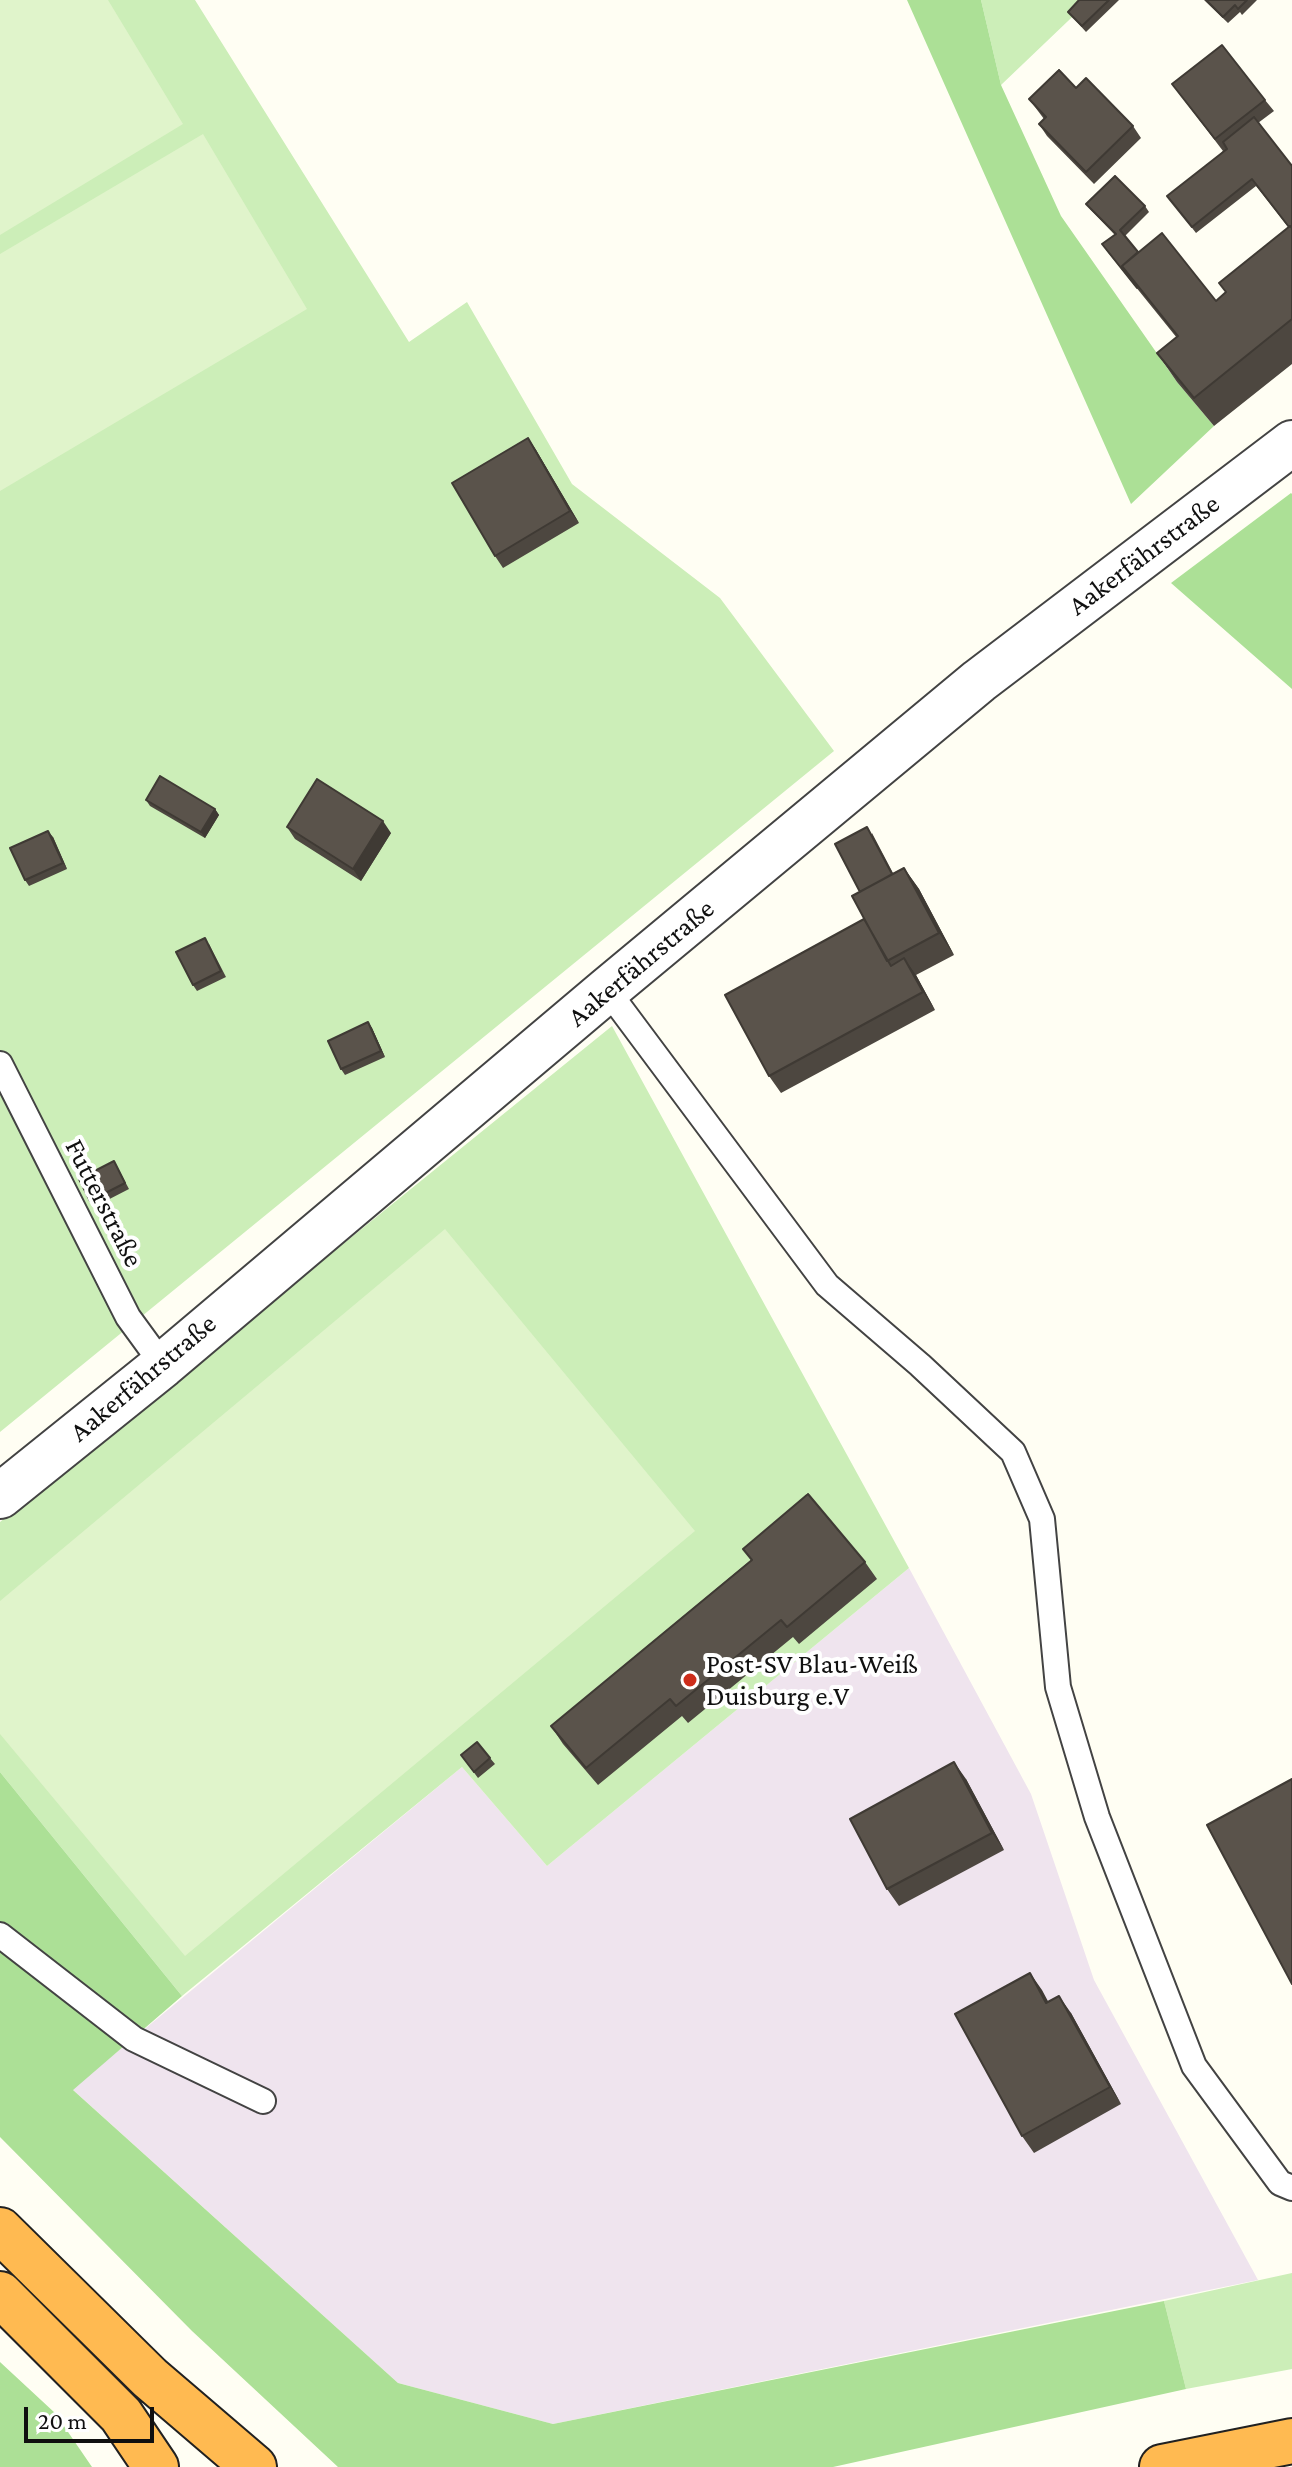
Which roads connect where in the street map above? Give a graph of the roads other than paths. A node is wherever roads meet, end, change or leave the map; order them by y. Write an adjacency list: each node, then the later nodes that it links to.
1 (1292, 443): 2 (street, Aakerfährstraße)
2 (607, 990): 4 (street, Aakerfährstraße); 8 (lane)
3 (0, 1064): 4 (lane, Futterstraße)
4 (163, 1365): 5 (street, Aakerfährstraße)
5 (0, 1496)
6 (0, 1935): 7 (lane)
7 (263, 2101)
8 (1292, 2188)
9 (0, 2230): 13 (highway)
10 (0, 2294): 12 (highway)
11 (1292, 2441): 14 (highway)
12 (156, 2467)
13 (254, 2467)
14 (1162, 2467)

